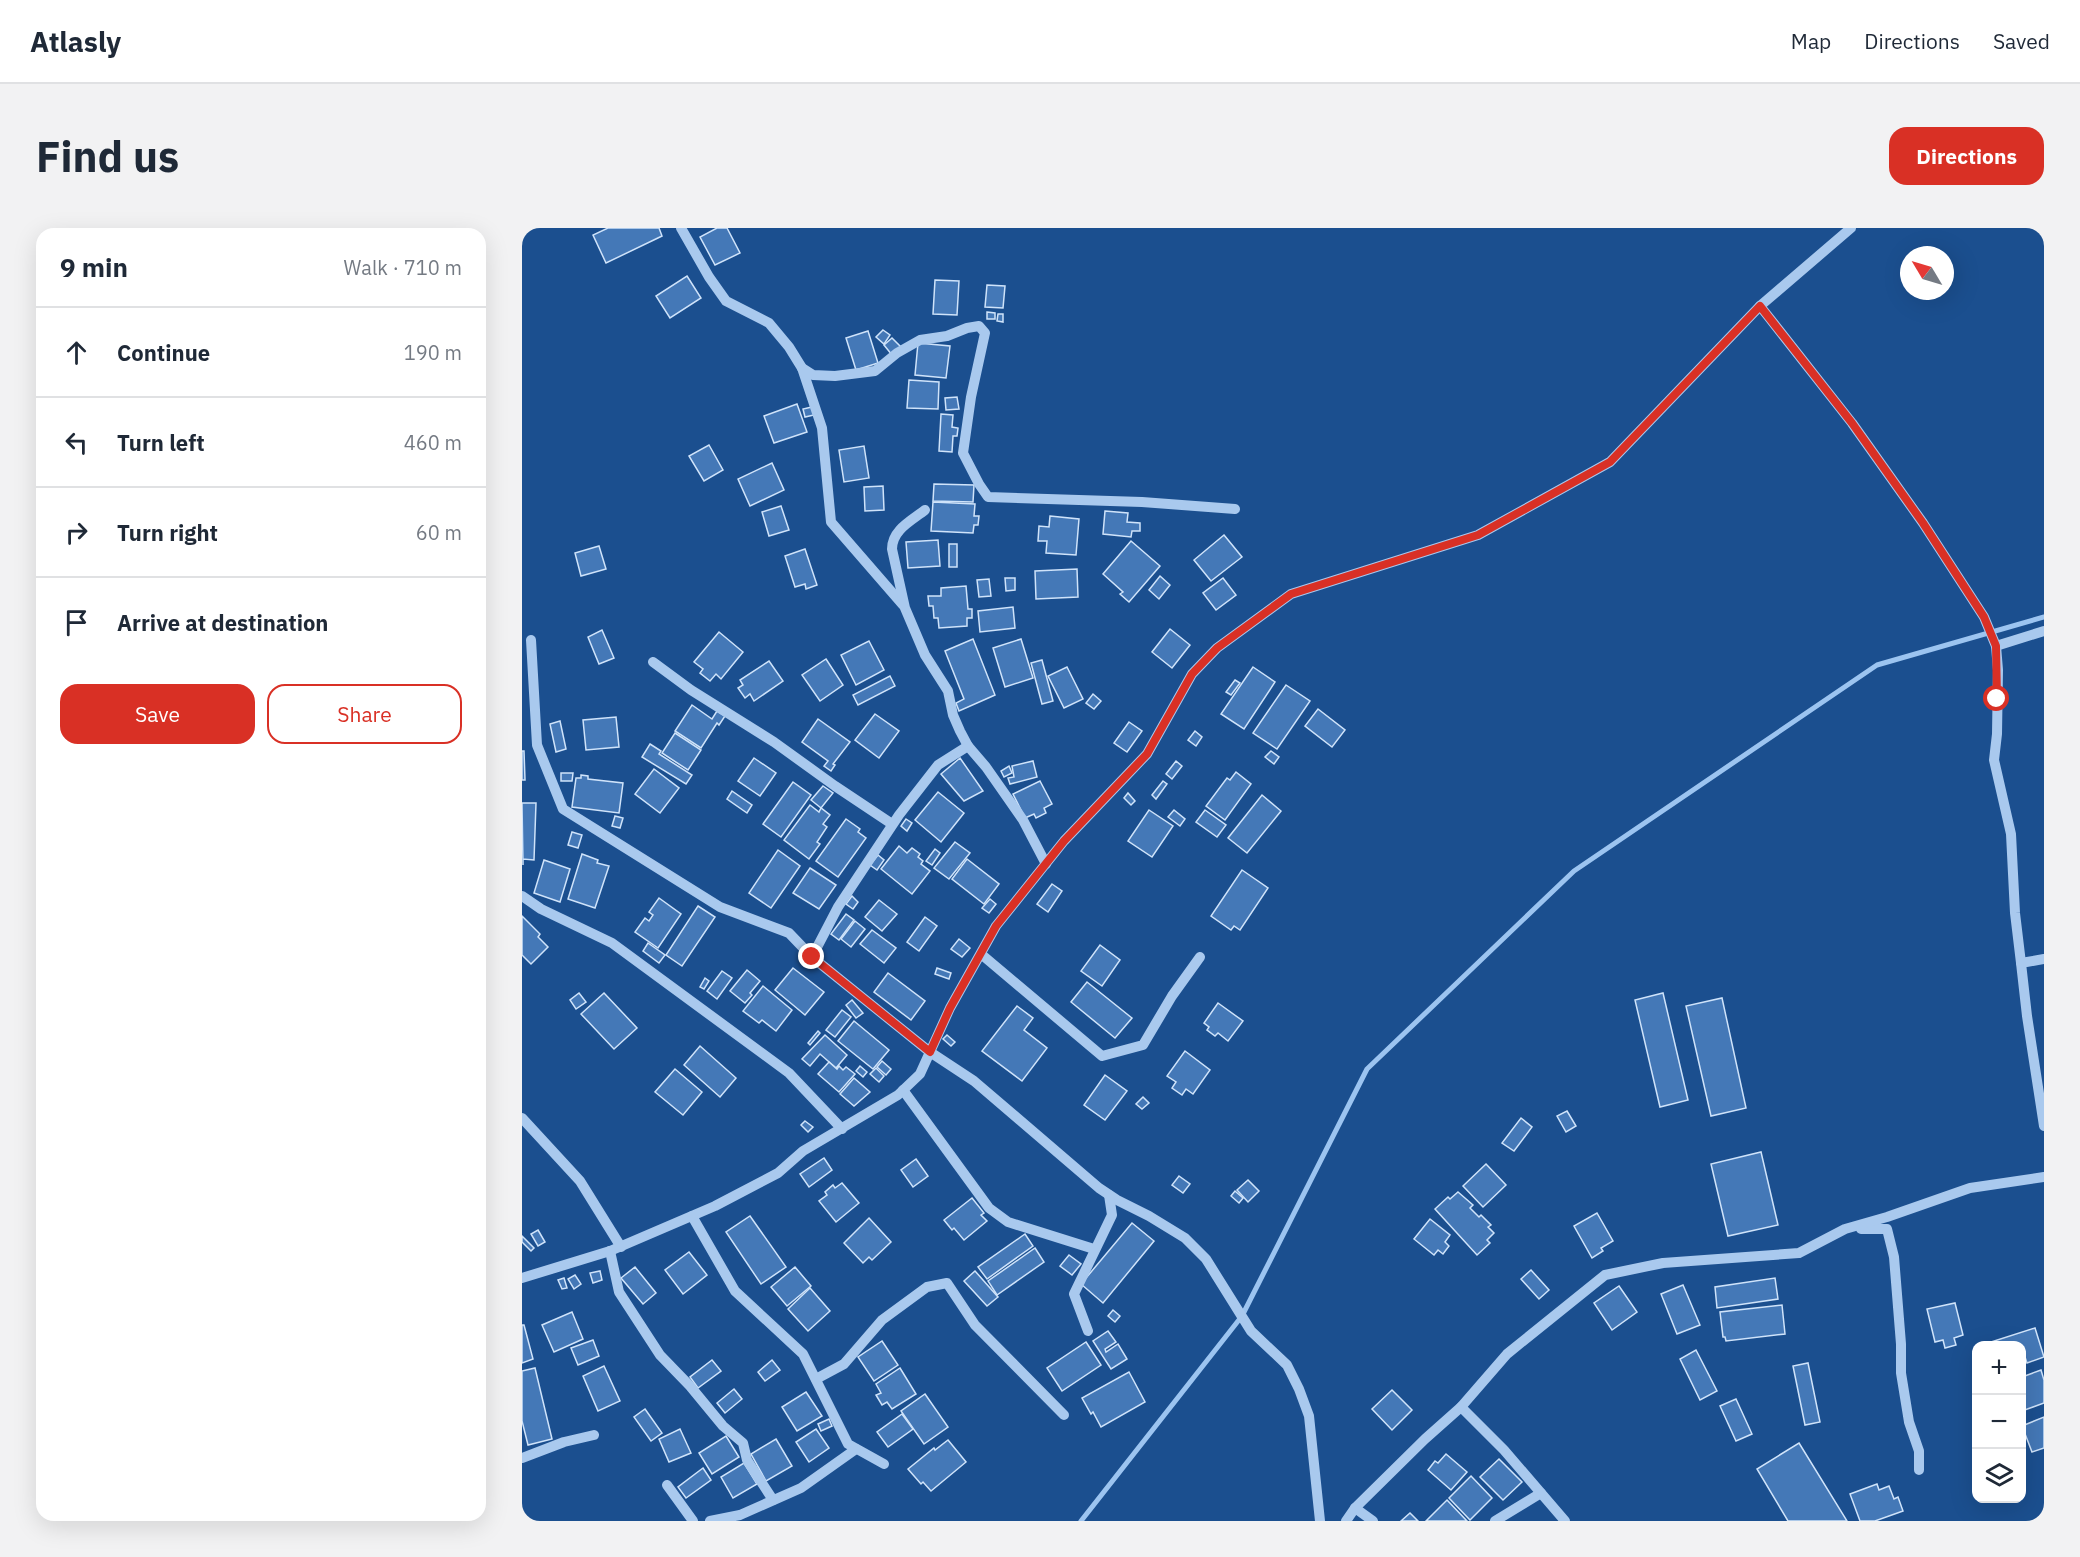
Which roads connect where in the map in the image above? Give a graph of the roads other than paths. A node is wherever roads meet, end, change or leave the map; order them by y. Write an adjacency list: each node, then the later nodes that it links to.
1 (681, 228): 4 (street)
2 (1851, 228): 3 (street)
3 (1760, 306): 10 (street); 14 (street)
4 (802, 368): 5 (street); 7 (street)
5 (1235, 509)
6 (925, 510): 7 (street)
7 (905, 608): 12 (street)
8 (2044, 631): 10 (street)
9 (531, 640): 17 (street)
10 (1996, 646): 20 (street)
11 (653, 662): 13 (street)
12 (968, 746): 13 (street); 14 (street)
13 (892, 824): 17 (street)
14 (1046, 864): 16 (street)
15 (522, 896): 25 (street)
16 (981, 954): 18 (street); 21 (street)
17 (812, 957): 21 (street)
18 (1200, 957)
19 (2044, 959): 20 (street)
20 (2021, 963): 24 (street)
21 (930, 1052): 22 (street); 27 (street)
22 (903, 1090): 25 (street); 31 (street)
23 (522, 1118): 30 (street)
24 (2044, 1126)
25 (842, 1129): 28 (street)
26 (2044, 1177): 29 (street)
27 (1109, 1195): 31 (street); 49 (street)
28 (692, 1216): 30 (street); 35 (street)
29 (1845, 1230): 36 (street); 42 (street)
30 (621, 1247): 32 (street)
31 (1094, 1249): 34 (street)
32 (610, 1251): 33 (street); 45 (street)
33 (523, 1276)
34 (1088, 1331)
35 (816, 1379): 37 (street); 39 (street)
36 (1461, 1407): 44 (street); 46 (street)
37 (1064, 1415)
38 (594, 1435): 40 (street)
39 (856, 1449): 41 (street); 45 (street)
40 (522, 1458)
41 (884, 1464)
42 (1919, 1470)
43 (667, 1485): 47 (street)
44 (1541, 1493): 52 (street); 53 (street)
45 (773, 1500): 48 (street)
46 (1355, 1508): 50 (street); 51 (street)
47 (693, 1521)
48 (710, 1521)
49 (1320, 1521)
50 (1346, 1521)
51 (1373, 1521)
52 (1495, 1521)
53 (1565, 1521)

